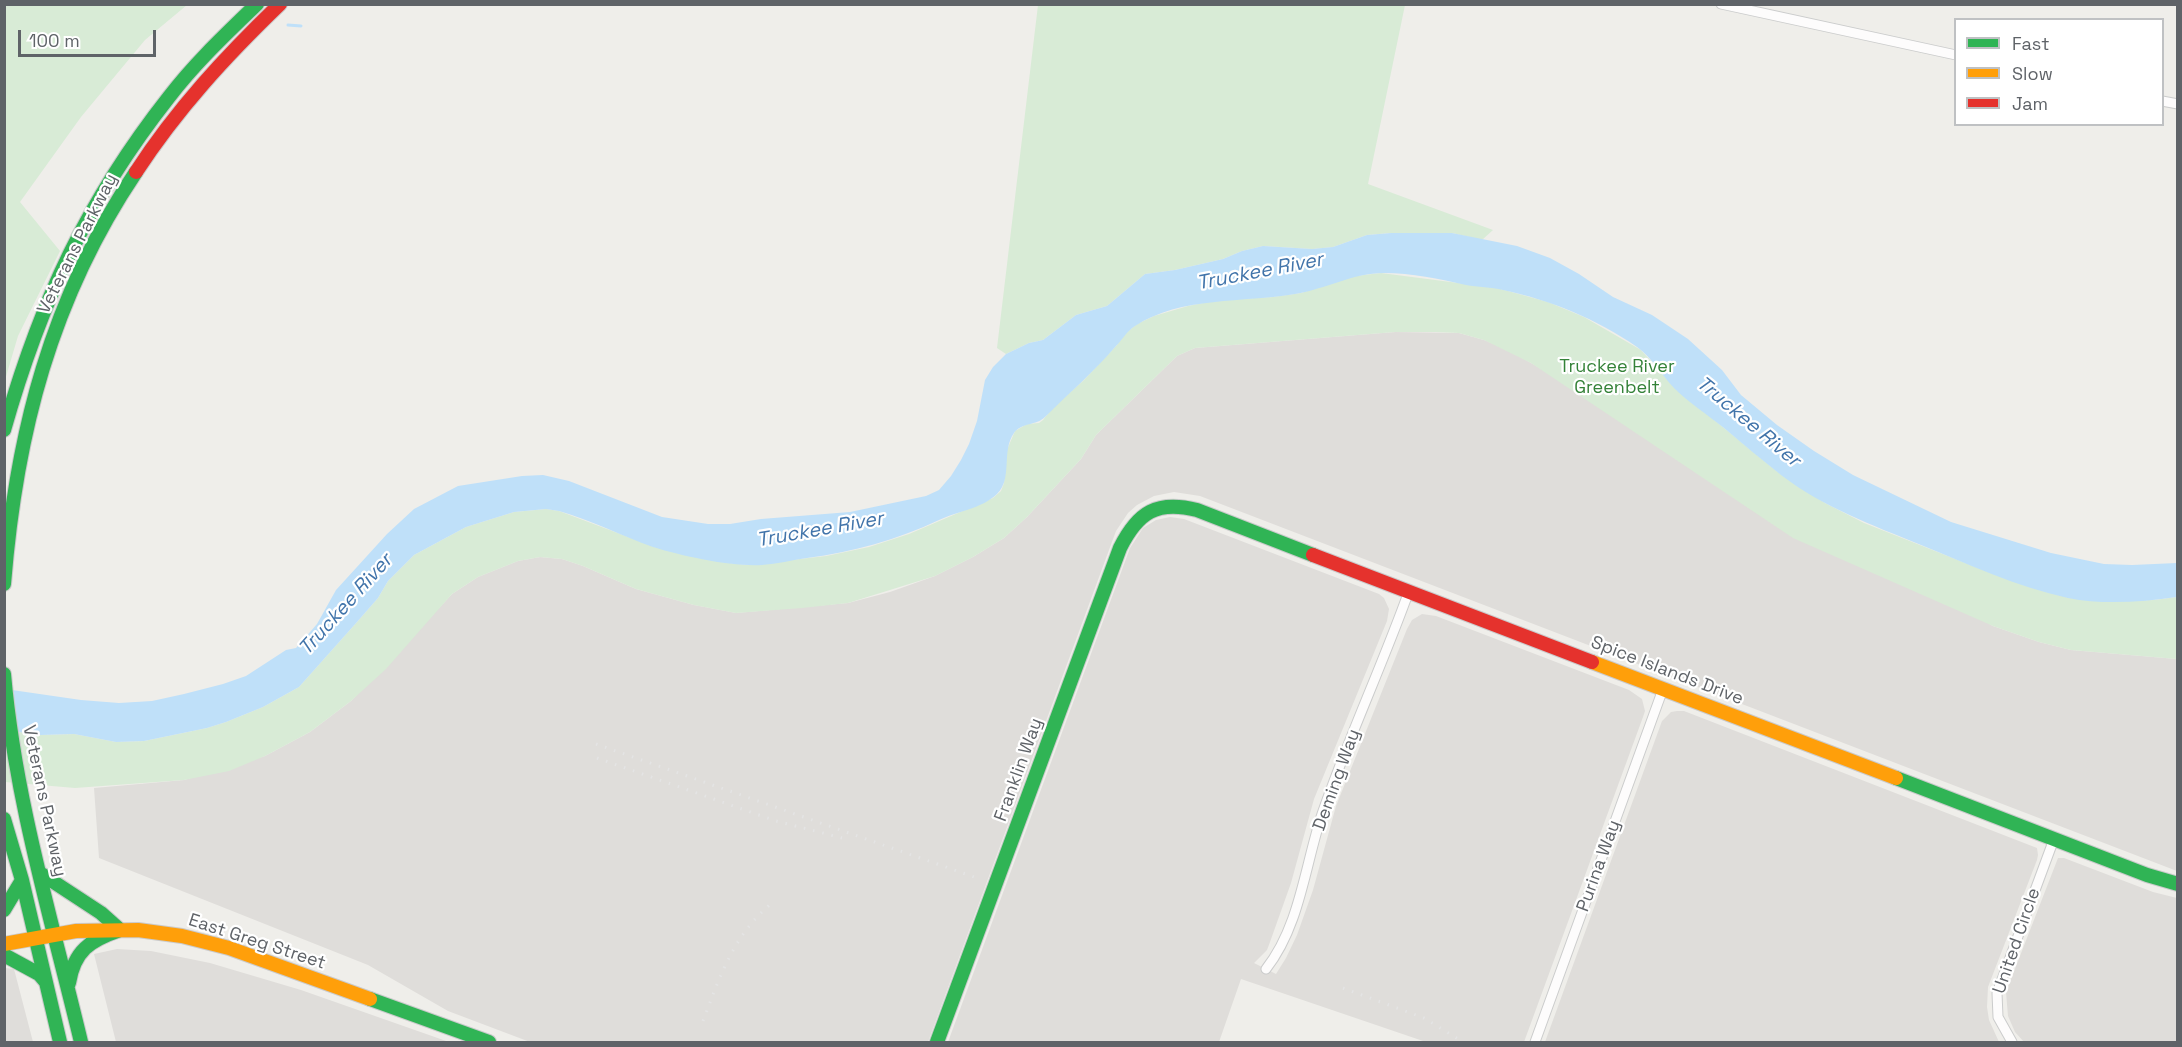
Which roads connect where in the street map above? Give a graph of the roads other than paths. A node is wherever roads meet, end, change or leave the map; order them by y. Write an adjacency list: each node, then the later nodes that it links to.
1 (257, 4): 5 (main road, Veterans Parkway)
2 (280, 4): 7 (main road, Veterans Parkway)
3 (1721, 4): 4 (street)
4 (1954, 56)
5 (4, 430)
6 (1142, 515): 8 (main road, Spice Islands Drive); 28 (main road, Franklin Way)
7 (4, 584)
8 (1409, 591): 10 (main road, Spice Islands Drive); 22 (street, Deming Way)
9 (4, 674): 13 (main road, Veterans Parkway)
10 (1664, 689): 12 (main road, Spice Islands Drive); 29 (street, Purina Way)
11 (5, 820): 14 (main road)
12 (2054, 839): 15 (main road, Spice Islands Drive); 30 (street, United Circle)
13 (40, 873): 17 (main road); 18 (main road, Veterans Parkway)
14 (22, 880): 16 (main road); 19 (main road)
15 (2178, 884)
16 (4, 910)
17 (120, 930): 18 (main road, East Greg Street); 24 (main road); 27 (main road, East Greg Street)
18 (55, 933): 19 (main road, East Greg Street); 24 (main road, Veterans Parkway)
19 (36, 938): 20 (main road, East Greg Street); 23 (main road)
20 (4, 944)
21 (4, 955): 23 (main road)
22 (1266, 969)
23 (45, 981): 25 (main road)
24 (68, 989): 26 (main road, Veterans Parkway)
25 (60, 1042)
26 (81, 1042)
27 (489, 1042)
28 (937, 1042)
29 (1535, 1042)
30 (2012, 1042)

